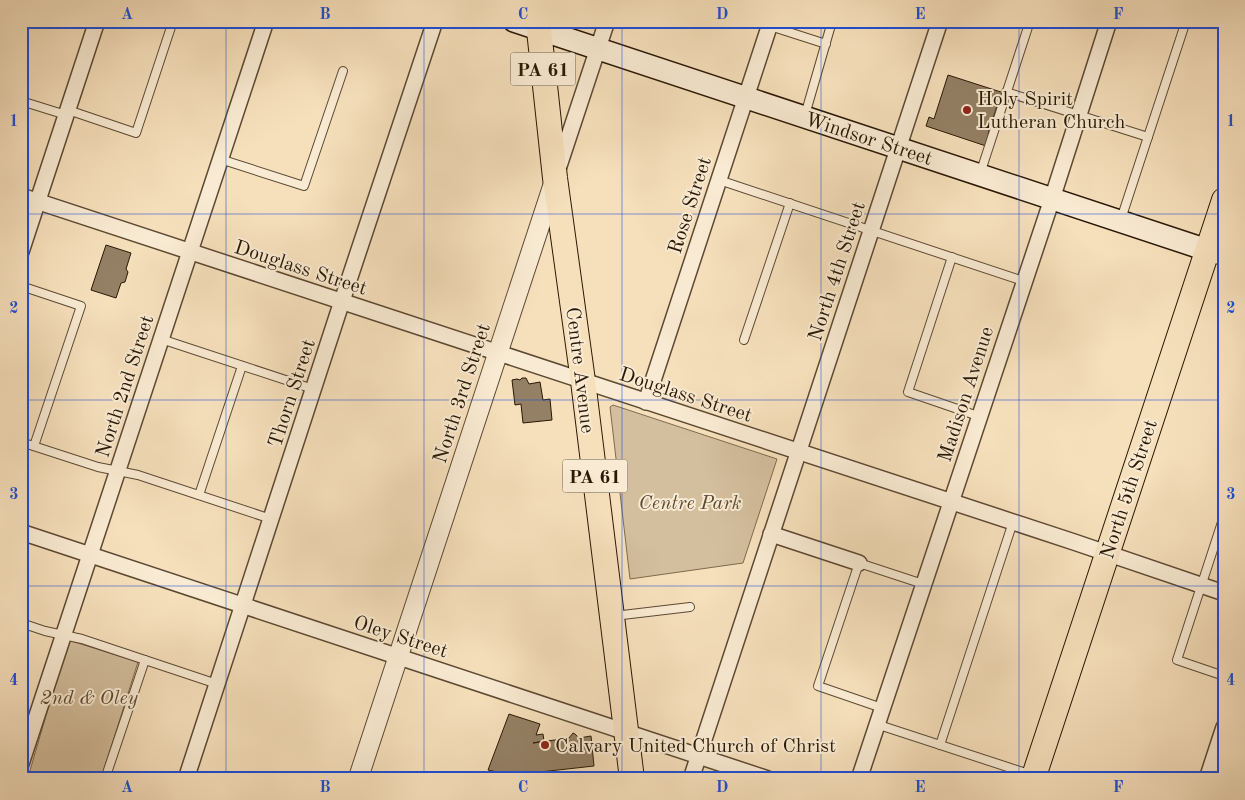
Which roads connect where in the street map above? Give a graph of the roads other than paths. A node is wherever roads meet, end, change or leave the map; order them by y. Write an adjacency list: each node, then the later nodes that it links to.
1 (97, 21): 20 (street)
2 (172, 21): 20 (lane)
3 (266, 21): 25 (street, North 2nd Street)
4 (435, 21): 42 (street, Thorn Street)
5 (514, 21): 12 (main road, Windsor Street)
6 (607, 21): 15 (street, North 3rd Street)
7 (940, 21): 24 (street, North 4th Street)
8 (1030, 21): 17 (lane)
9 (1109, 21): 21 (street, Madison Avenue)
10 (1186, 21): 23 (lane)
11 (770, 24): 14 (lane); 18 (street, Rose Street)
12 (538, 25): 15 (main road, Windsor Street); 27 (main road, Centre Avenue / PA 61)
13 (831, 25): 14 (lane)
14 (826, 44): 22 (lane)
15 (598, 49): 18 (main road, Windsor Street); 27 (street, North 3rd Street)
16 (343, 71): 25 (lane)
17 (1006, 92): 21 (lane); 26 (lane)
18 (746, 98): 22 (main road, Windsor Street); 28 (street, Rose Street)
19 (21, 101): 20 (lane)
20 (67, 113): 32 (street)
21 (1078, 115): 23 (lane); 30 (street, Madison Avenue)
22 (804, 117): 24 (main road, Windsor Street)
23 (1148, 137): 34 (lane)
24 (898, 148): 26 (main road, Windsor Street); 35 (street, North 4th Street)
25 (220, 159): 36 (street, North 2nd Street)
26 (979, 175): 30 (main road, Windsor Street)
27 (555, 178): 45 (street, North 3rd Street); 47 (main road, Centre Avenue / PA 61)
28 (719, 180): 33 (lane); 49 (street, Rose Street)
29 (21, 196): 32 (street, Douglass Street)
30 (1052, 199): 34 (main road, Windsor Street); 40 (street, Madison Avenue)
31 (1224, 200): 38 (main road, North 5th Street)
32 (38, 201): 36 (street, Douglass Street); 37 (street)
33 (790, 203): 35 (lane); 44 (lane)
34 (1120, 222): 38 (main road, Windsor Street)
35 (870, 230): 39 (lane); 53 (street, North 4th Street)
36 (190, 251): 42 (street, Douglass Street); 43 (street, North 2nd Street)
37 (21, 252)
38 (1215, 253): 62 (main road, North 5th Street)
39 (952, 257): 40 (lane); 50 (lane)
40 (1023, 281): 50 (street, Madison Avenue)
41 (21, 286): 52 (lane)
42 (342, 301): 45 (street, Douglass Street); 48 (street, Thorn Street)
43 (161, 339): 46 (lane); 54 (street, North 2nd Street)
44 (744, 340)
45 (497, 352): 47 (street, Douglass Street); 73 (street, North 3rd Street)
46 (242, 366): 48 (lane); 55 (lane)
47 (583, 381): 49 (street, Douglass Street); 70 (main road, Centre Avenue / PA 61)
48 (313, 389): 58 (street, Thorn Street)
49 (646, 402): 53 (street, Douglass Street)
50 (978, 416): 56 (street, Madison Avenue)
51 (21, 442): 52 (lane)
52 (34, 446): 54 (lane)
53 (798, 452): 56 (street, Douglass Street); 61 (street, North 4th Street)
54 (117, 471): 55 (lane); 63 (street, North 2nd Street)
55 (199, 495): 58 (lane)
56 (950, 502): 59 (street, Douglass Street); 65 (street, Madison Avenue)
57 (1224, 516): 66 (lane)
58 (271, 519): 68 (street, Thorn Street)
59 (1013, 522): 62 (street, Douglass Street); 81 (lane)
60 (21, 532): 63 (street, Oley Street)
61 (771, 534): 64 (street); 82 (street, North 4th Street)
62 (1107, 554): 66 (street, Douglass Street); 84 (main road, North 5th Street)
63 (90, 555): 68 (street, Oley Street); 72 (street, North 2nd Street)
64 (858, 563): 65 (lane); 77 (lane)
65 (923, 584): 77 (street, Madison Avenue)
66 (1201, 585): 67 (street, Douglass Street); 75 (lane)
67 (1224, 593)
68 (243, 605): 73 (street, Oley Street); 76 (street, Thorn Street)
69 (690, 607): 70 (lane)
70 (612, 616): 80 (main road, Centre Avenue / PA 61)
71 (21, 623): 72 (lane)
72 (63, 635): 74 (lane); 83 (street, North 2nd Street)
73 (398, 656): 80 (street, Oley Street); 87 (street, North 3rd Street)
74 (145, 660): 76 (lane); 85 (lane)
75 (1224, 676)
76 (217, 684): 86 (street, Thorn Street)
77 (882, 708): 78 (street, Madison Avenue)
78 (876, 724): 81 (lane); 91 (street, Madison Avenue)
79 (1224, 727): 92 (street)
80 (626, 732): 82 (street, Oley Street); 88 (main road, Centre Avenue / PA 61)
81 (940, 745): 84 (lane)
82 (699, 756): 89 (street, North 4th Street); 90 (street, Oley Street)
83 (21, 764)
84 (1033, 777)
85 (105, 779)
86 (186, 779)
87 (358, 779)
88 (632, 779)
89 (691, 779)
90 (768, 779)
91 (859, 779)
92 (1207, 779)

